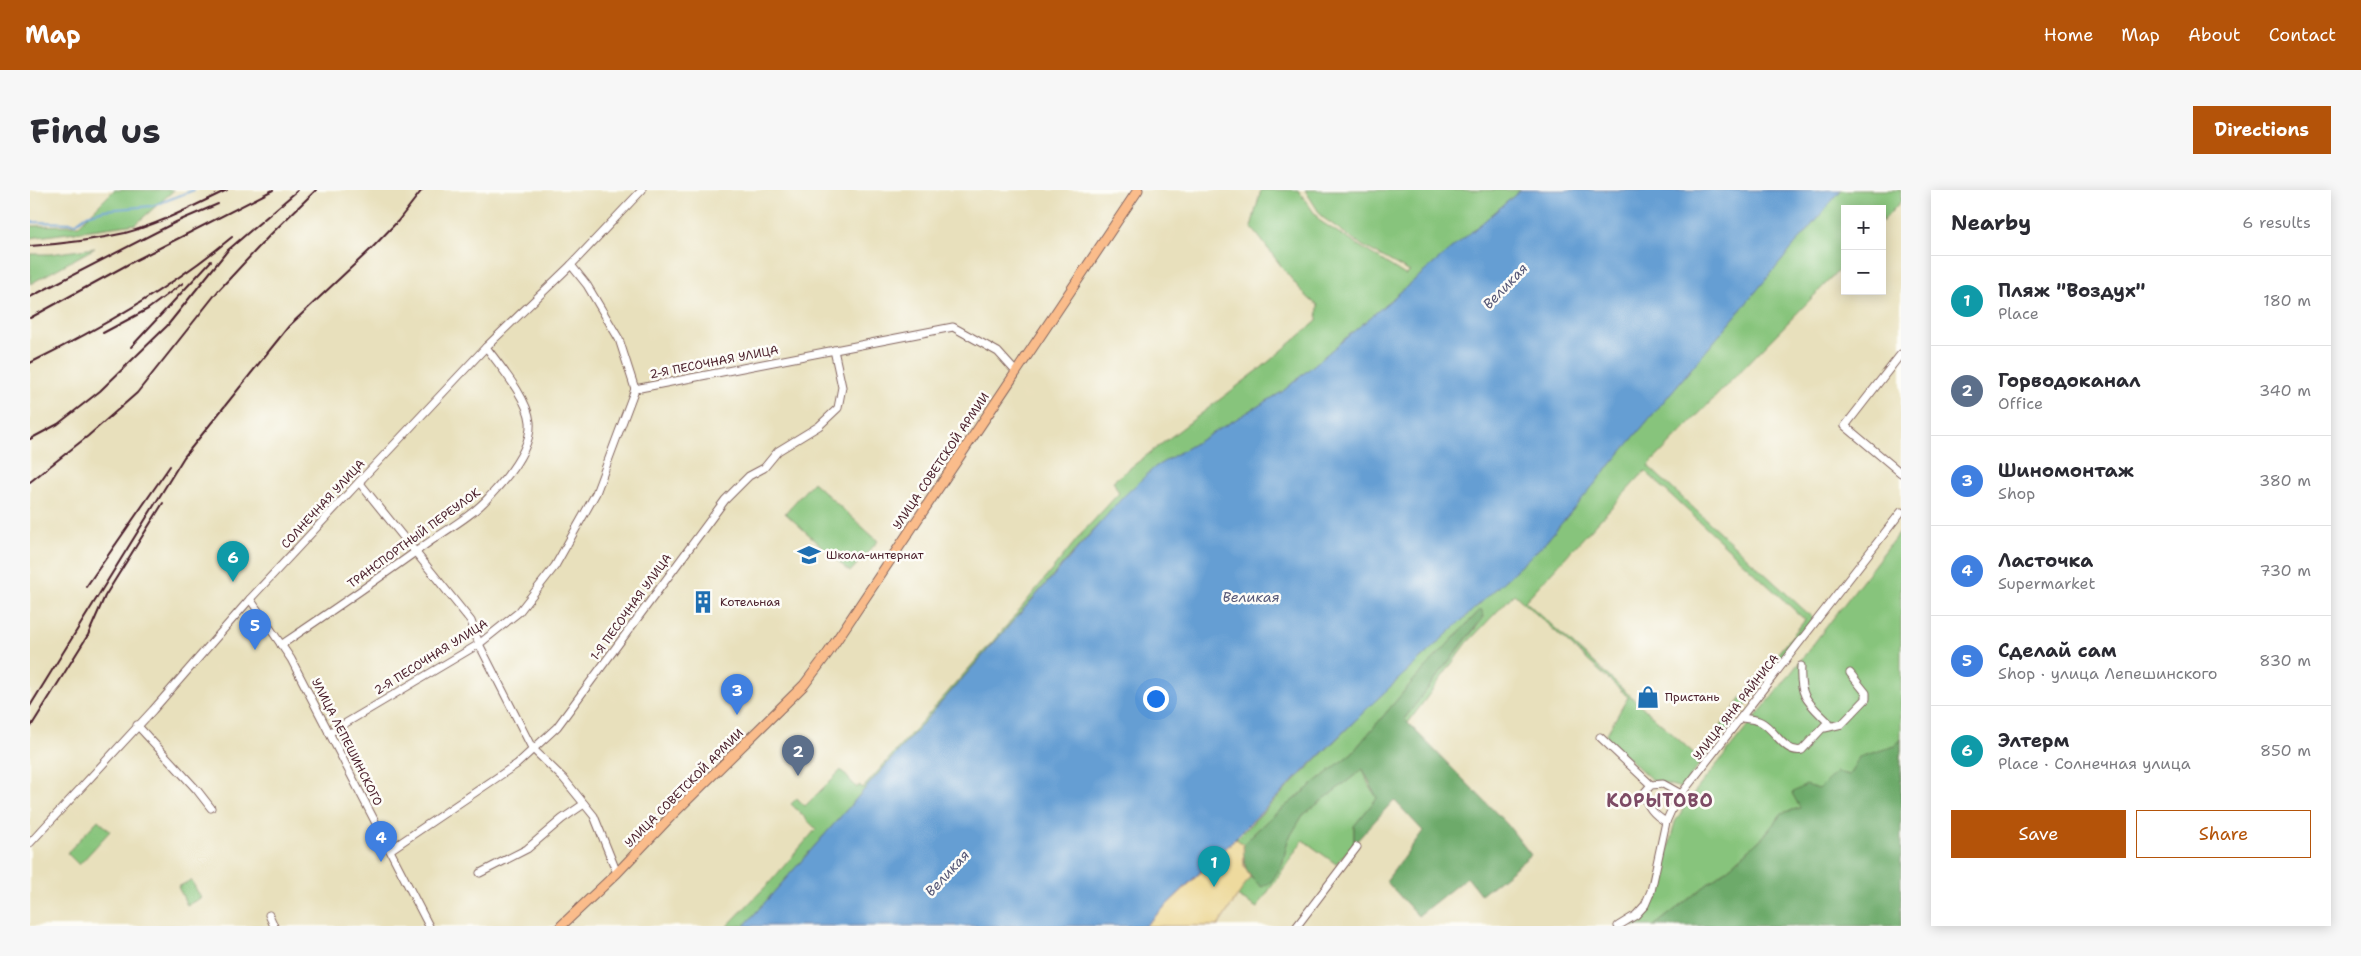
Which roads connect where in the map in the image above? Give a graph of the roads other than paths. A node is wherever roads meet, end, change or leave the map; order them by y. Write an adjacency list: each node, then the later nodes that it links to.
1 (642, 190): 3 (street, СОЛНЕЧНАЯ УЛИЦА)
2 (1138, 190): 7 (main road, УЛИЦА СОВЕТСКОЙ АРМИИ)
3 (571, 265): 4 (street, СОЛНЕЧНАЯ УЛИЦА); 8 (street)
4 (486, 347): 10 (street, СОЛНЕЧНАЯ УЛИЦА); 12 (street, ТРАНСПОРТНЫЙ ПЕРЕУЛОК)
5 (834, 350): 7 (street, 2-Я ПЕСОЧНАЯ УЛИЦА); 8 (street, 2-Я ПЕСОЧНАЯ УЛИЦА); 23 (street, 1-Я ПЕСОЧНАЯ УЛИЦА)
6 (1901, 354): 9 (street)
7 (1016, 372): 32 (main road, УЛИЦА СОВЕТСКОЙ АРМИИ)
8 (635, 389): 14 (street, 2-Я ПЕСОЧНАЯ УЛИЦА)
9 (1901, 473)
10 (359, 482): 12 (street); 13 (street, СОЛНЕЧНАЯ УЛИЦА)
11 (1901, 512): 18 (street, УЛИЦА ЯНА РАЙНИСА)
12 (416, 552): 14 (street); 15 (street, ТРАНСПОРТНЫЙ ПЕРЕУЛОК)
13 (250, 599): 15 (street, УЛИЦА ЛЕПЕШИНСКОГО); 19 (street, СОЛНЕЧНАЯ УЛИЦА)
14 (479, 644): 21 (street, 2-Я ПЕСОЧНАЯ УЛИЦА); 23 (street)
15 (281, 645): 21 (street, УЛИЦА ЛЕПЕШИНСКОГО)
16 (1801, 666): 20 (street)
17 (1850, 673): 20 (street)
18 (1742, 718): 20 (street); 25 (street, УЛИЦА ЯНА РАЙНИСА)
19 (137, 726): 27 (street); 29 (street, СОЛНЕЧНАЯ УЛИЦА)
20 (1825, 728)
21 (329, 732): 31 (street, УЛИЦА ЛЕПЕШИНСКОГО)
22 (1600, 737): 24 (street)
23 (532, 748): 26 (street); 31 (street, 1-Я ПЕСОЧНАЯ УЛИЦА)
24 (1651, 785): 25 (street); 28 (street)
25 (1681, 794): 28 (street, УЛИЦА ЯНА РАЙНИСА)
26 (584, 804): 32 (street); 33 (street)
27 (211, 808)
28 (1666, 822): 39 (street, УЛИЦА ЯНА РАЙНИСА)
29 (30, 843)
30 (1356, 848): 38 (street)
31 (390, 850): 36 (street, УЛИЦА ЛЕПЕШИНСКОГО)
32 (617, 872): 37 (main road, УЛИЦА СОВЕТСКОЙ АРМИИ)
33 (480, 874)
34 (268, 916): 35 (street)
35 (274, 926)
36 (429, 926)
37 (561, 926)
38 (1298, 926)
39 (1618, 926)

